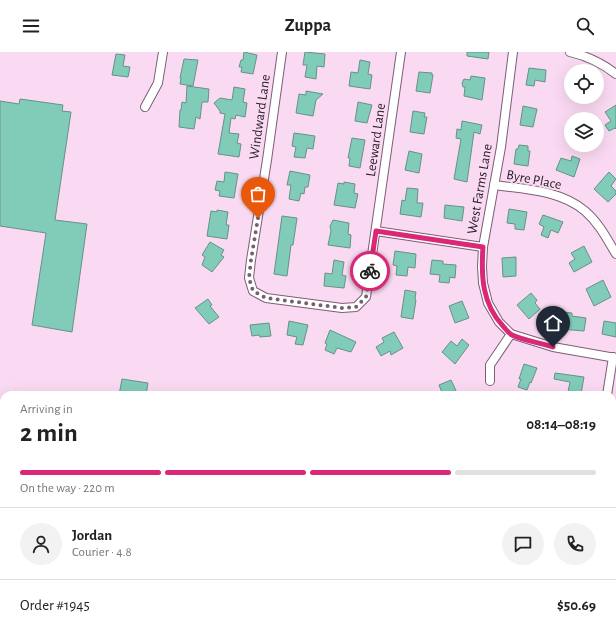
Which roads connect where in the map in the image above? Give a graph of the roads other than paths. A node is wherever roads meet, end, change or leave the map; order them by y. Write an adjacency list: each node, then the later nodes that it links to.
1 (163, 52): 7 (street)
2 (282, 52): 9 (street, Windward Lane)
3 (401, 52): 9 (street, Leeward Lane)
4 (513, 52): 8 (street, West Farms Lane)
5 (570, 52): 6 (street)
6 (616, 74)
7 (145, 108)
8 (494, 185): 10 (street, West Farms Lane); 11 (street, Byre Place)
9 (376, 231): 10 (street)
10 (483, 247): 12 (street, West Farms Lane)
11 (616, 254)
12 (511, 334): 13 (street); 14 (street)
13 (615, 357): 15 (street)
14 (490, 381)
15 (608, 391)

